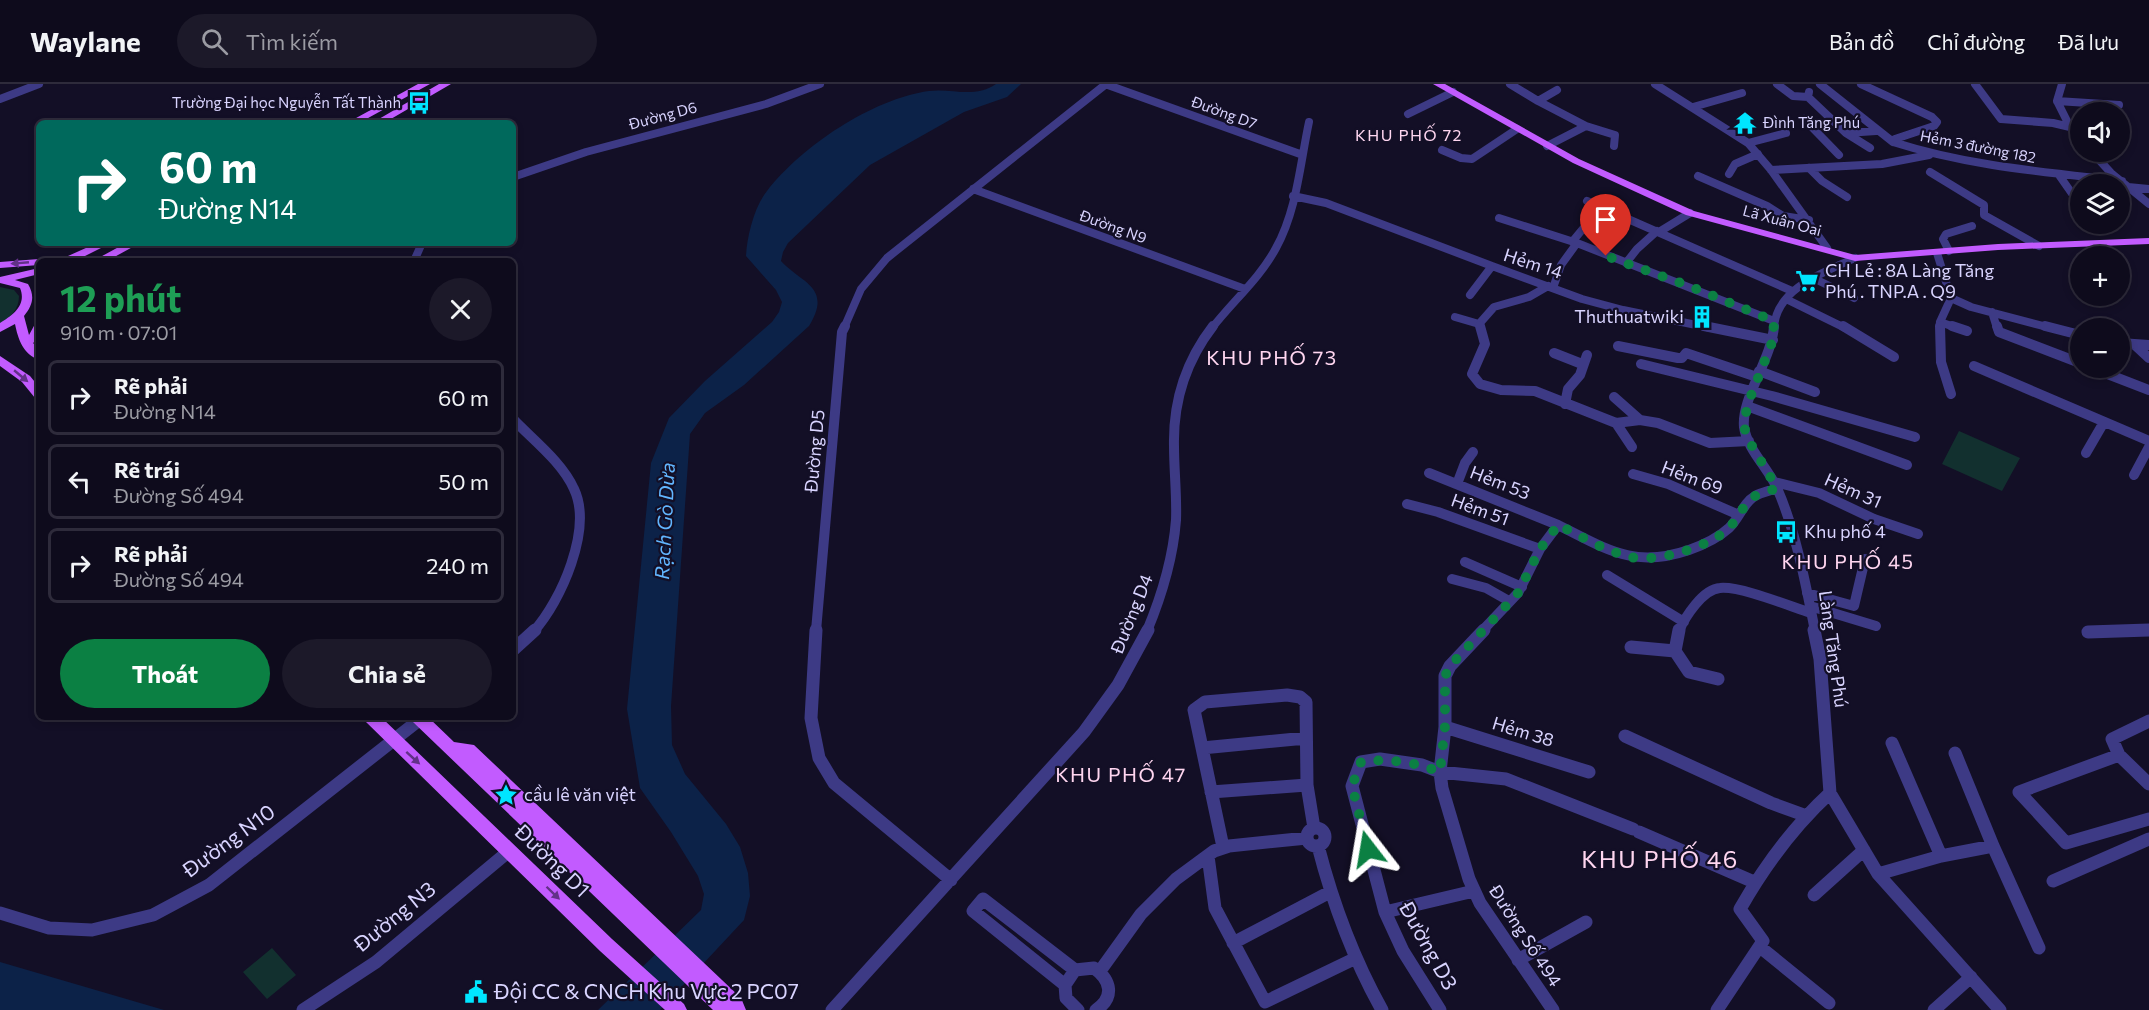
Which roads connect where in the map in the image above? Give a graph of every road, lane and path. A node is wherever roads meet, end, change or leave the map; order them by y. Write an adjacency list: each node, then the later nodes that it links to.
1 (39, 84): 20 (street)
2 (446, 84): 15 (main road)
3 (453, 84): 15 (main road)
4 (820, 84): 55 (street, Đường D6)
5 (1105, 84): 45 (street, Đường D7); 61 (street, Đường D5)
6 (1438, 84): 17 (main road, Lã Xuân Oai)
7 (1510, 84): 21 (street)
8 (1655, 84): 26 (street)
9 (1778, 84): 37 (street)
10 (1820, 84): 36 (street)
11 (1861, 84): 39 (street, Hẻm 3 đường 182)
12 (1975, 84): 34 (street)
13 (2062, 84): 22 (street)
14 (422, 85): 19 (main road)
15 (434, 90): 24 (main road)
16 (1557, 90): 21 (street)
17 (1453, 92): 27 (street); 35 (main road, Lã Xuân Oai)
18 (1742, 93): 26 (street)
19 (398, 98): 24 (main road); 25 (main road)
20 (0, 99)
21 (1538, 101): 33 (street)
22 (2057, 101): 23 (street); 34 (street)
23 (2072, 102)
24 (412, 103): 31 (main road)
25 (382, 107): 29 (main road); 30 (main road)
26 (1693, 107): 40 (street)
27 (1408, 114)
28 (1804, 119): 48 (street)
29 (350, 120)
30 (358, 120)
31 (382, 120)
32 (1309, 122): 45 (street, Đường D4)
33 (1586, 126): 41 (street); 42 (street)
34 (2070, 127)
35 (1517, 129): 41 (main road, Lã Xuân Oai); 44 (street)
36 (1876, 131): 37 (street); 39 (street)
37 (1846, 133): 43 (street)
38 (1786, 134): 40 (street)
39 (1893, 142): 47 (street, Hẻm 3 đường 182)
40 (1748, 143): 46 (street)
41 (1547, 146): 69 (main road, Lã Xuân Oai)
42 (1614, 146)
43 (1870, 148)
44 (1442, 150)
45 (1300, 154): 64 (street, Đường D4)
46 (1758, 154): 51 (street); 53 (street)
47 (1934, 154): 50 (street); 56 (street, Hẻm 3 đường 182)
48 (1839, 155)
49 (2102, 162): 54 (street)
50 (1809, 168): 51 (street); 65 (street)
51 (1772, 170): 71 (street)
52 (1930, 172): 78 (street)
53 (1729, 174)
54 (2114, 174)
55 (516, 176)
56 (2059, 176): 58 (street, Hẻm 3 đường 182); 63 (street)
57 (1698, 177): 71 (street)
58 (2070, 177)
59 (2130, 185): 62 (street, Hẻm 3 đường 182)
60 (2130, 188): 67 (street)
61 (973, 189): 93 (street, Đường N9); 199 (street, Đường D5)
62 (2149, 189)
63 (2070, 191)
64 (1293, 196): 88 (street); 93 (street, Đường D4)
65 (1847, 196)
66 (1587, 201): 68 (street)
67 (2149, 204)
68 (1601, 207): 73 (street); 75 (street)
69 (1690, 213): 73 (street); 79 (main road, Lã Xuân Oai)
70 (1499, 218): 75 (street)
71 (1809, 220): 79 (street)
72 (1972, 226): 80 (street)
73 (1658, 231): 86 (street); 95 (street)
74 (2149, 241): 78 (main road, Lã Xuân Oai)
75 (1574, 243): 86 (street); 92 (street)
76 (99, 246): 82 (main road)
77 (129, 246): 83 (main road)
78 (2039, 246): 80 (main road, Lã Xuân Oai)
79 (1827, 248): 84 (main road, Lã Xuân Oai)
80 (1949, 251): 81 (main road, Lã Xuân Oai)
81 (1937, 253): 84 (main road, Lã Xuân Oai); 98 (street)
82 (72, 258)
83 (104, 258)
84 (1855, 258): 90 (street, Làng Tăng Phú)
85 (36, 262): 87 (main road, one-way to 87)
86 (1626, 263): 103 (street)
87 (0, 265)
88 (1492, 266): 92 (street, Hẻm 14); 94 (street, Hẻm 14)
89 (36, 272): 91 (main road)
90 (1813, 278): 95 (street, Làng Tăng Phú); 97 (street)
91 (0, 280): 99 (main road)
92 (1550, 287): 105 (street); 109 (street, Hẻm 14)
93 (1245, 289): 199 (street, Đường D4)
94 (1470, 295)
95 (1789, 295): 103 (street, Làng Tăng Phú); 116 (street)
96 (36, 296): 99 (main road)
97 (1854, 298)
98 (1951, 298): 100 (street); 104 (street)
99 (28, 301): 101 (main road)
100 (1992, 312): 108 (street); 118 (street)
101 (18, 316): 106 (main road); 111 (main road)
102 (1455, 317): 105 (street)
103 (1774, 321): 109 (street, Làng Tăng Phú)
104 (1940, 322): 107 (street); 128 (street)
105 (1479, 324): 130 (street)
106 (0, 328)
107 (1967, 330)
108 (2070, 332)
109 (1773, 340): 122 (street, Làng Tăng Phú)
110 (2130, 344): 112 (street)
111 (34, 345)
112 (2134, 345): 113 (street); 117 (street)
113 (2149, 345)
114 (1618, 346): 122 (street)
115 (1554, 353): 130 (street)
116 (1894, 357)
117 (2149, 358)
118 (2070, 359)
119 (0, 360): 125 (main road, one-way to 125)
120 (1641, 364): 126 (street)
121 (1974, 366): 134 (street)
122 (1758, 374): 126 (street, Làng Tăng Phú); 127 (street)
123 (2118, 378): 124 (street)
124 (2149, 390)
125 (36, 391)
126 (1752, 391): 131 (street, Làng Tăng Phú); 136 (street)
127 (1815, 392)
128 (1951, 394)
129 (1614, 397): 132 (street)
130 (1564, 404): 135 (street)
131 (1747, 406): 137 (street, Làng Tăng Phú); 143 (street)
132 (1640, 420): 135 (street); 137 (street)
133 (516, 422): 166 (street)
134 (2104, 422): 138 (street); 142 (street)
135 (1616, 423): 139 (street)
136 (1915, 437)
137 (1749, 441): 148 (street, Làng Tăng Phú)
138 (2149, 441)
139 (1632, 447)
140 (2149, 447): 146 (street)
141 (1473, 452): 147 (street)
142 (2086, 453)
143 (1907, 465)
144 (1429, 473): 147 (street, Hẻm 53)
145 (1633, 474): 150 (street, Hẻm 69)
146 (2134, 475)
147 (1457, 484): 151 (street, Hẻm 53)
148 (1775, 485): 150 (street); 152 (street, Hẻm 31); 159 (street, Làng Tăng Phú)
149 (1407, 504): 153 (street, Hẻm 51)
150 (1739, 515): 151 (street)
151 (1558, 525): 153 (street, Đường Số 494)
152 (1918, 534)
153 (1540, 549): 158 (street, Đường Số 494)
154 (1865, 559): 159 (street)
155 (1465, 562): 158 (street)
156 (1607, 575): 162 (street)
157 (1452, 579): 160 (street)
158 (1522, 587): 160 (street, Đường Số 494)
159 (1807, 593): 161 (street, Làng Tăng Phú)
160 (1509, 601): 174 (street, Đường Số 494)
161 (1810, 609): 162 (street); 163 (street); 187 (street, Làng Tăng Phú)
162 (1684, 622): 168 (street)
163 (1876, 626)
164 (2149, 630): 165 (street)
165 (2088, 632)
166 (516, 647)
167 (1631, 647): 168 (street)
168 (1676, 651): 169 (street)
169 (1718, 679)
170 (374, 720): 177 (main road, Đường D1)
171 (418, 720): 177 (street, Đường N10)
172 (422, 720): 217 (main road, Đường D1)
173 (2149, 721): 181 (street)
174 (1445, 726): 182 (street, Đường Số 494); 183 (street, Hẻm 38)
175 (1625, 736): 188 (street)
176 (1306, 738): 179 (street); 179 (street); 185 (street)
177 (394, 741): 194 (main road, Đường D1, one-way to 194); 206 (street, Đường N10)
178 (1892, 744): 197 (street)
179 (1202, 748): 186 (street)
180 (1955, 753): 192 (street)
181 (2119, 754): 184 (street); 189 (street)
182 (1440, 772): 201 (street); 202 (street, Đường Số 494); 205 (street, Đường D3)
183 (1589, 772)
184 (2149, 784)
185 (1307, 785): 186 (street); 190 (street)
186 (1211, 792): 193 (street)
187 (1830, 793): 188 (street); 195 (street, Làng Tăng Phú)
188 (1804, 815): 201 (street)
189 (2149, 819)
190 (1313, 837): 193 (street); 203 (street)
191 (2149, 839): 200 (street)
192 (1993, 846): 197 (street); 210 (street)
193 (1223, 847): 196 (street)
194 (509, 850): 221 (street, Đường N3); 222 (main road, Đường D1, one-way to 222)
195 (1864, 850): 198 (street, Làng Tăng Phú); 204 (street)
196 (1208, 856): 208 (street); 214 (street)
197 (1941, 856): 198 (street)
198 (1878, 874): 215 (street, Làng Tăng Phú)
199 (951, 880): 224 (street, Đường D4)
200 (2053, 881)
201 (1754, 882): 209 (street)
202 (1474, 891): 205 (street); 212 (street, Đường Số 494)
203 (1330, 892): 208 (street); 211 (street)
204 (1814, 895)
205 (1385, 912): 227 (street, Đường D3)
206 (0, 913)
207 (1586, 922): 212 (street)
208 (1233, 943): 219 (street)
209 (1760, 947): 218 (street); 229 (street)
210 (2039, 948)
211 (1356, 958): 219 (street); 226 (street)
212 (1518, 960): 228 (street, Đường Số 494)
213 (1075, 970): 214 (street); 216 (street); 216 (street)
214 (1100, 971): 220 (street)
215 (1971, 977): 230 (street); 231 (street, Làng Tăng Phú)
216 (1065, 985): 225 (street)
217 (723, 1002): 223 (main road, Đường D1)
218 (1829, 1003)
219 (1267, 1006)
220 (1105, 1008)
221 (303, 1010)
222 (678, 1010)
223 (736, 1010)
224 (832, 1010)
225 (1078, 1010)
226 (1382, 1010)
227 (1440, 1010)
228 (1553, 1010)
229 (1717, 1010)
230 (1934, 1010)
231 (2000, 1010)

